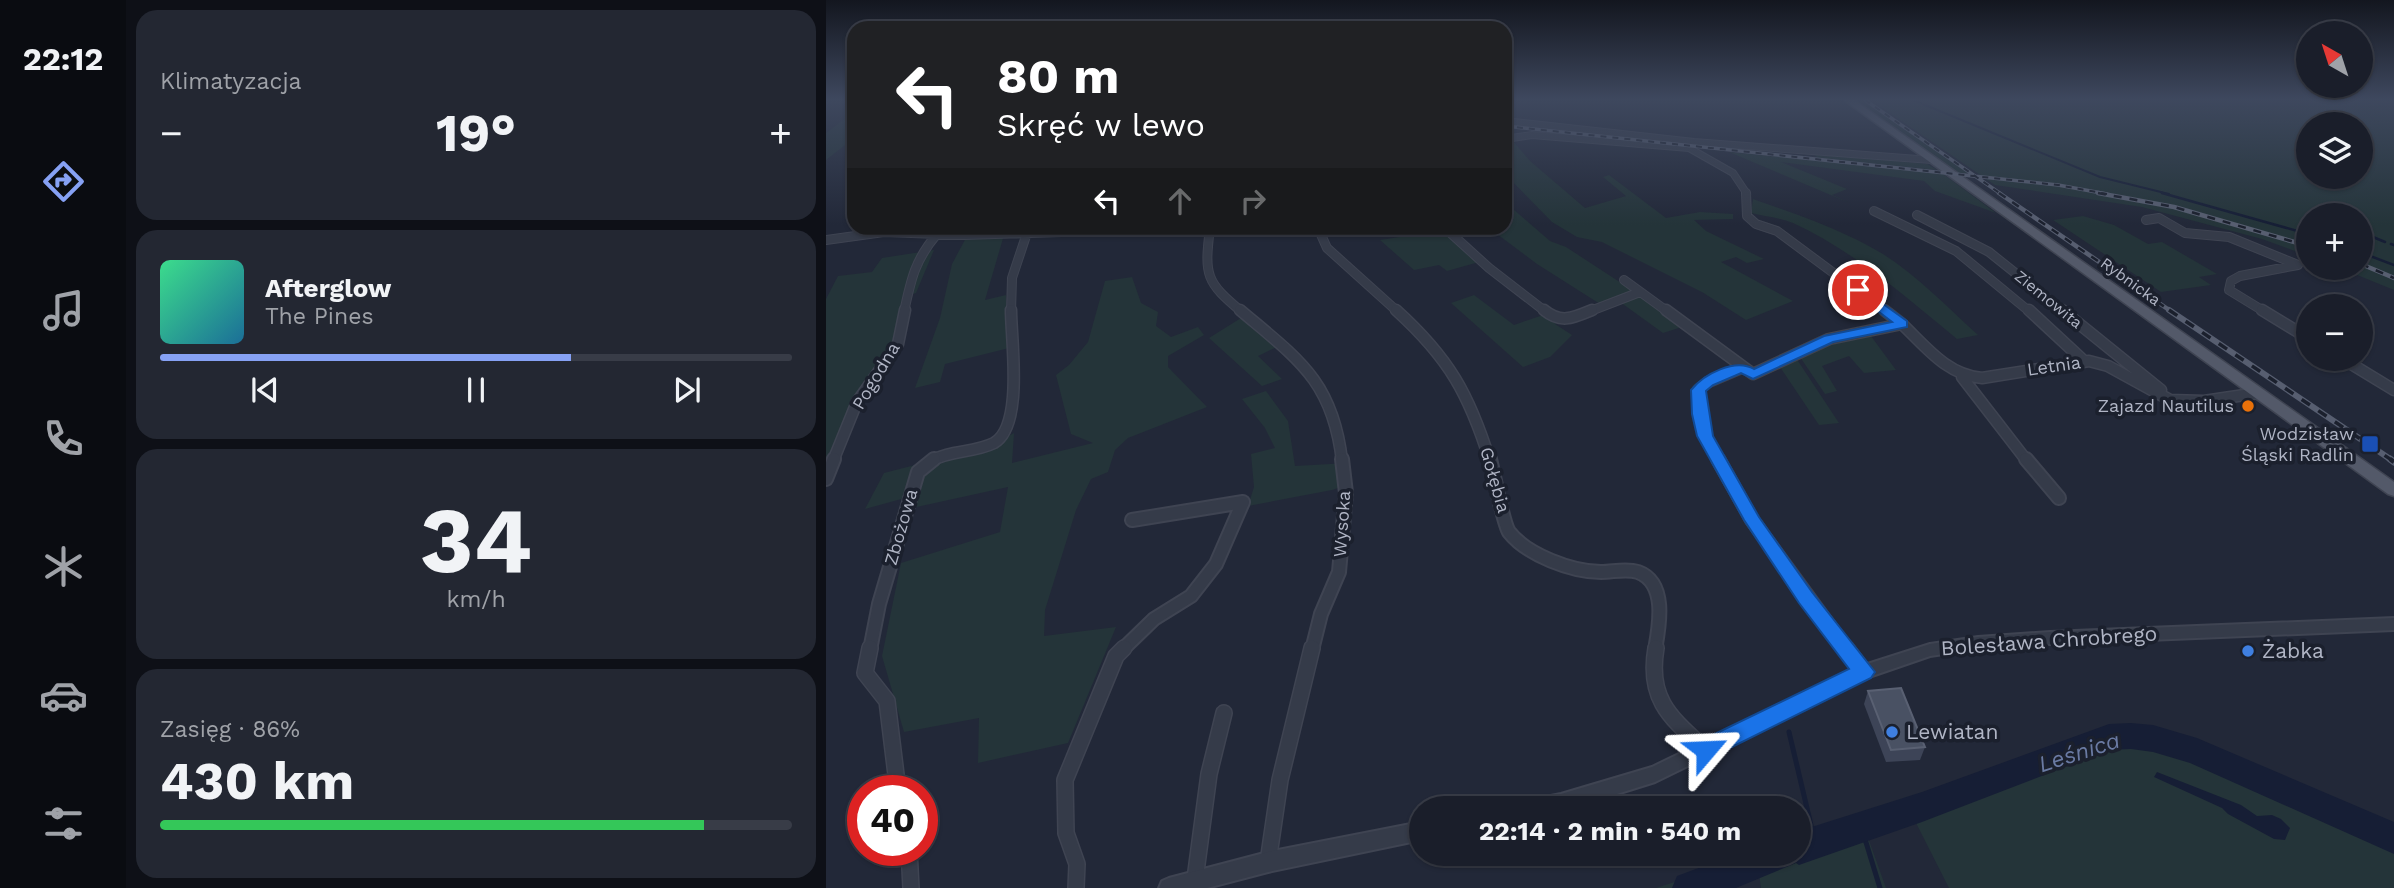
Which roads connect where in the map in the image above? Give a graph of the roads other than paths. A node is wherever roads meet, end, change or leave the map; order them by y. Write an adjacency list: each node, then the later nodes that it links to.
1 (1634, 141): 4 (street)
2 (1663, 141): 4 (street)
3 (1905, 141): 5 (main road, Rybnicka)
4 (1691, 145): 5 (street); 18 (street)
5 (1931, 160): 25 (main road, Rybnicka)
6 (1874, 211): 20 (street)
7 (1917, 215): 26 (street, Ziemowita)
8 (2146, 220): 19 (street)
9 (862, 235): 15 (street)
10 (936, 235): 27 (street, Pogodna)
11 (1026, 235): 35 (street, Zbożowa)
12 (1209, 235): 38 (street, Wysoka)
13 (1321, 235): 34 (street, Gołębia)
14 (1453, 235): 17 (street)
15 (826, 240)
16 (1624, 280): 17 (street)
17 (1640, 292): 21 (street)
18 (1902, 324): 21 (street); 23 (street)
19 (2296, 331)
20 (2084, 361): 23 (street, Letnia); 26 (street, Letnia)
21 (1741, 368): 32 (street)
22 (2363, 371): 24 (street)
23 (1962, 377): 29 (street)
24 (2394, 390)
25 (2258, 393): 26 (street, Letnia); 28 (main road, Rybnicka)
26 (2170, 400)
27 (826, 479)
28 (2394, 490)
29 (2059, 498)
30 (1132, 520): 42 (street)
31 (2394, 624): 32 (street, Bolesława Chrobrego)
32 (1864, 672): 34 (street, Bolesława Chrobrego)
33 (1224, 713): 40 (street)
34 (1706, 750): 36 (street, Bolesława Chrobrego)
35 (895, 775)
36 (1586, 796)
37 (1409, 833): 38 (street)
38 (1268, 862): 40 (street)
39 (910, 866): 41 (street)
40 (1195, 879): 43 (street)
41 (911, 888)
42 (1076, 888)
43 (1169, 888)

